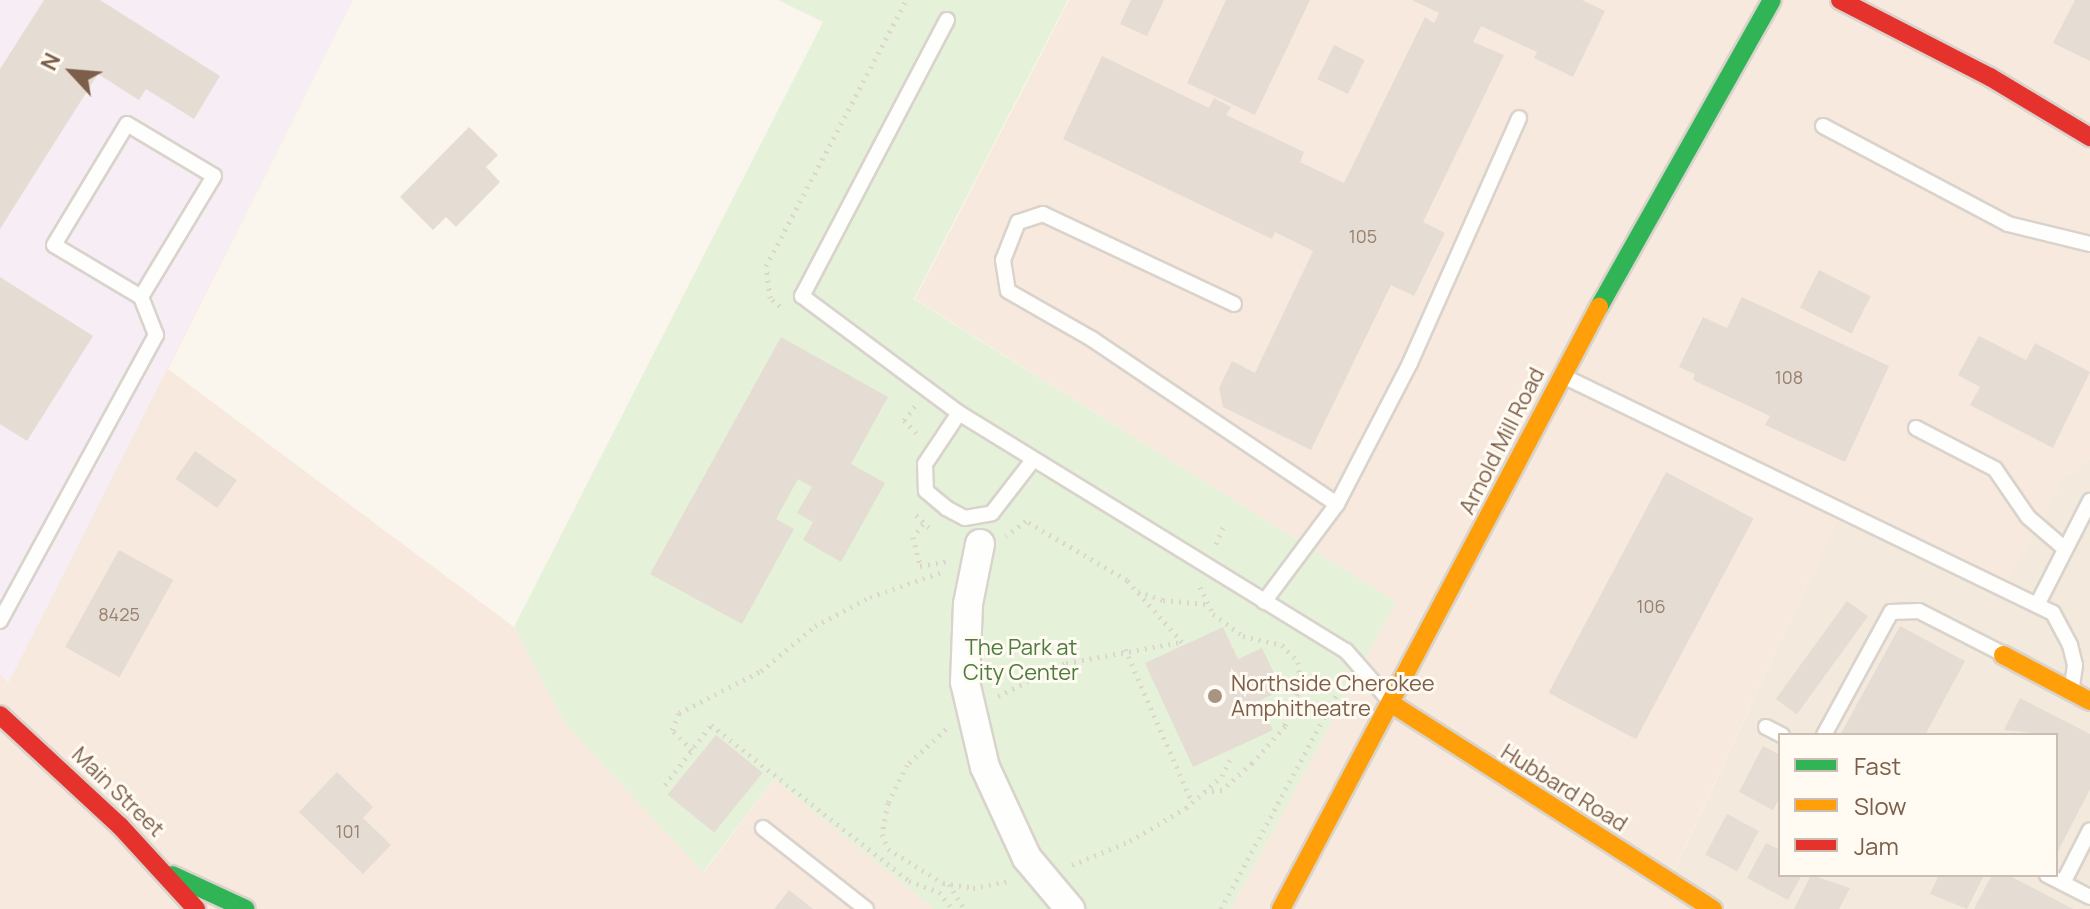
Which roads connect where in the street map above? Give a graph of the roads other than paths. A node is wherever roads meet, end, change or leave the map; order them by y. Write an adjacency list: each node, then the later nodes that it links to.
1 (1772, 0): 10 (main road, Arnold Mill Road)
2 (1840, 0): 6 (main road)
3 (947, 20): 11 (lane)
4 (1519, 118): 15 (lane)
5 (1823, 126): 7 (lane)
6 (2090, 137)
7 (2090, 244)
8 (141, 297): 8 (lane); 20 (lane)
9 (1234, 304): 15 (lane)
10 (1563, 375): 19 (lane); 24 (main road, Arnold Mill Road)
11 (959, 413): 13 (lane); 13 (lane)
12 (1916, 428): 16 (lane)
13 (1033, 460): 18 (lane)
14 (2090, 501): 16 (lane)
15 (1337, 504): 18 (lane)
16 (2065, 549): 19 (lane)
17 (966, 556): 39 (street)
18 (1264, 602): 24 (lane)
19 (2037, 605): 22 (lane)
20 (0, 621)
21 (2003, 655): 22 (main road); 28 (lane)
22 (2071, 691): 23 (main road)
23 (2090, 701)
24 (1392, 704): 40 (main road, Arnold Mill Road); 41 (main road, Hubbard Road)
25 (7, 721): 29 (lane); 32 (main road, Main Street)
26 (1766, 727): 27 (lane)
27 (1778, 733)
28 (1825, 733)
29 (0, 742)
30 (763, 828): 38 (lane)
31 (2090, 830): 34 (lane)
32 (163, 871): 36 (main road, Main Street); 37 (main road)
33 (2051, 877): 34 (lane)
34 (2063, 883): 35 (lane)
35 (2090, 897)
36 (196, 909)
37 (246, 909)
38 (866, 909)
39 (1070, 909)
40 (1281, 909)
41 (1713, 909)

